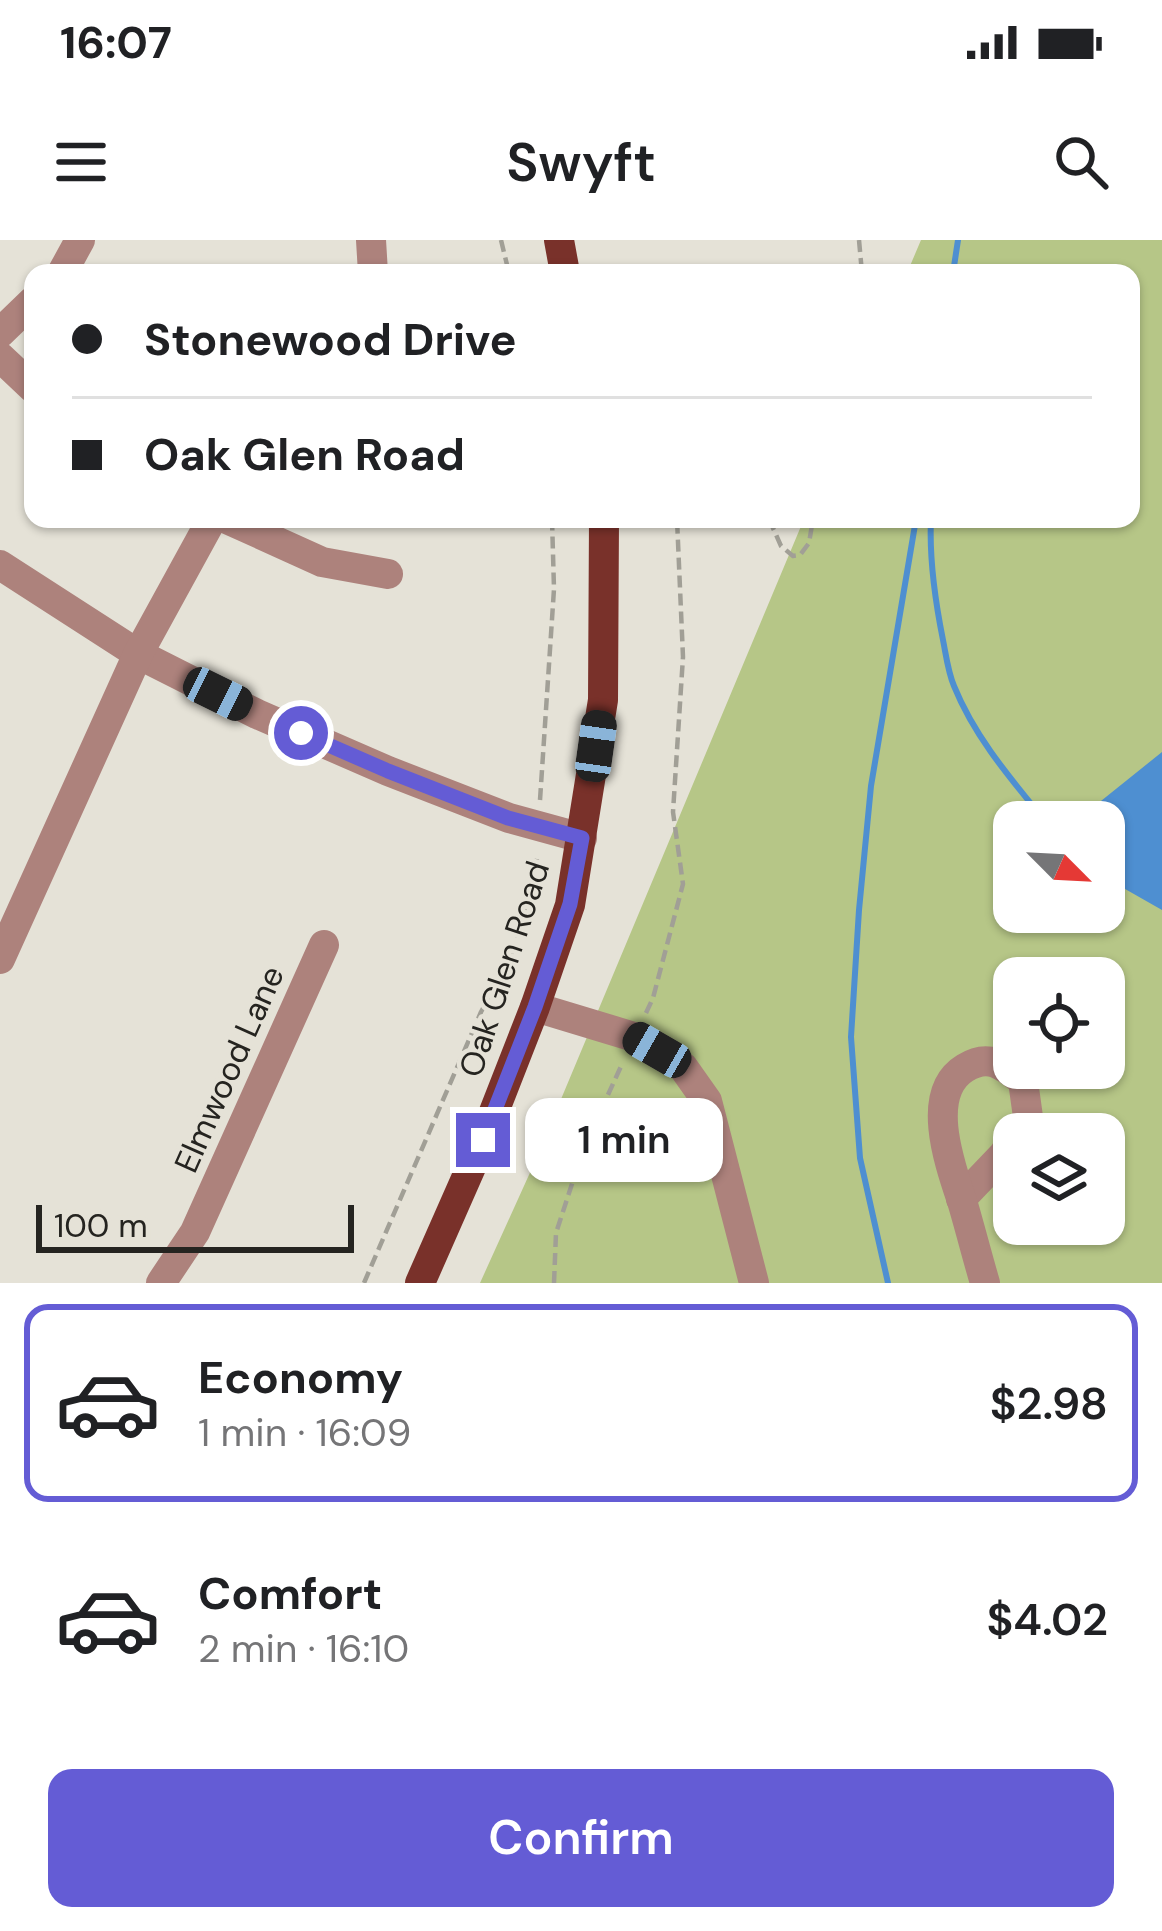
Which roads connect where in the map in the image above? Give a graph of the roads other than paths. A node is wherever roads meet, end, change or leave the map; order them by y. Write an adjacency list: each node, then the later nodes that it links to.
1 (24, 310): 2 (street)
2 (0, 333)
3 (0, 357): 4 (street)
4 (24, 380)
5 (207, 528): 10 (street)
6 (246, 528): 9 (street)
7 (604, 528): 11 (main road, Oak Glen Road)
8 (0, 565): 10 (street)
9 (388, 574)
10 (137, 654): 11 (street); 13 (street)
11 (582, 838): 14 (main road, Oak Glen Road)
12 (324, 945): 18 (street, Elmwood Lane)
13 (0, 959)
14 (535, 1007): 19 (main road, Oak Glen Road); 20 (street)
15 (1027, 1113): 17 (street)
16 (993, 1166): 17 (street)
17 (961, 1199): 21 (street)
18 (160, 1283)
19 (420, 1283)
20 (754, 1283)
21 (985, 1283)

